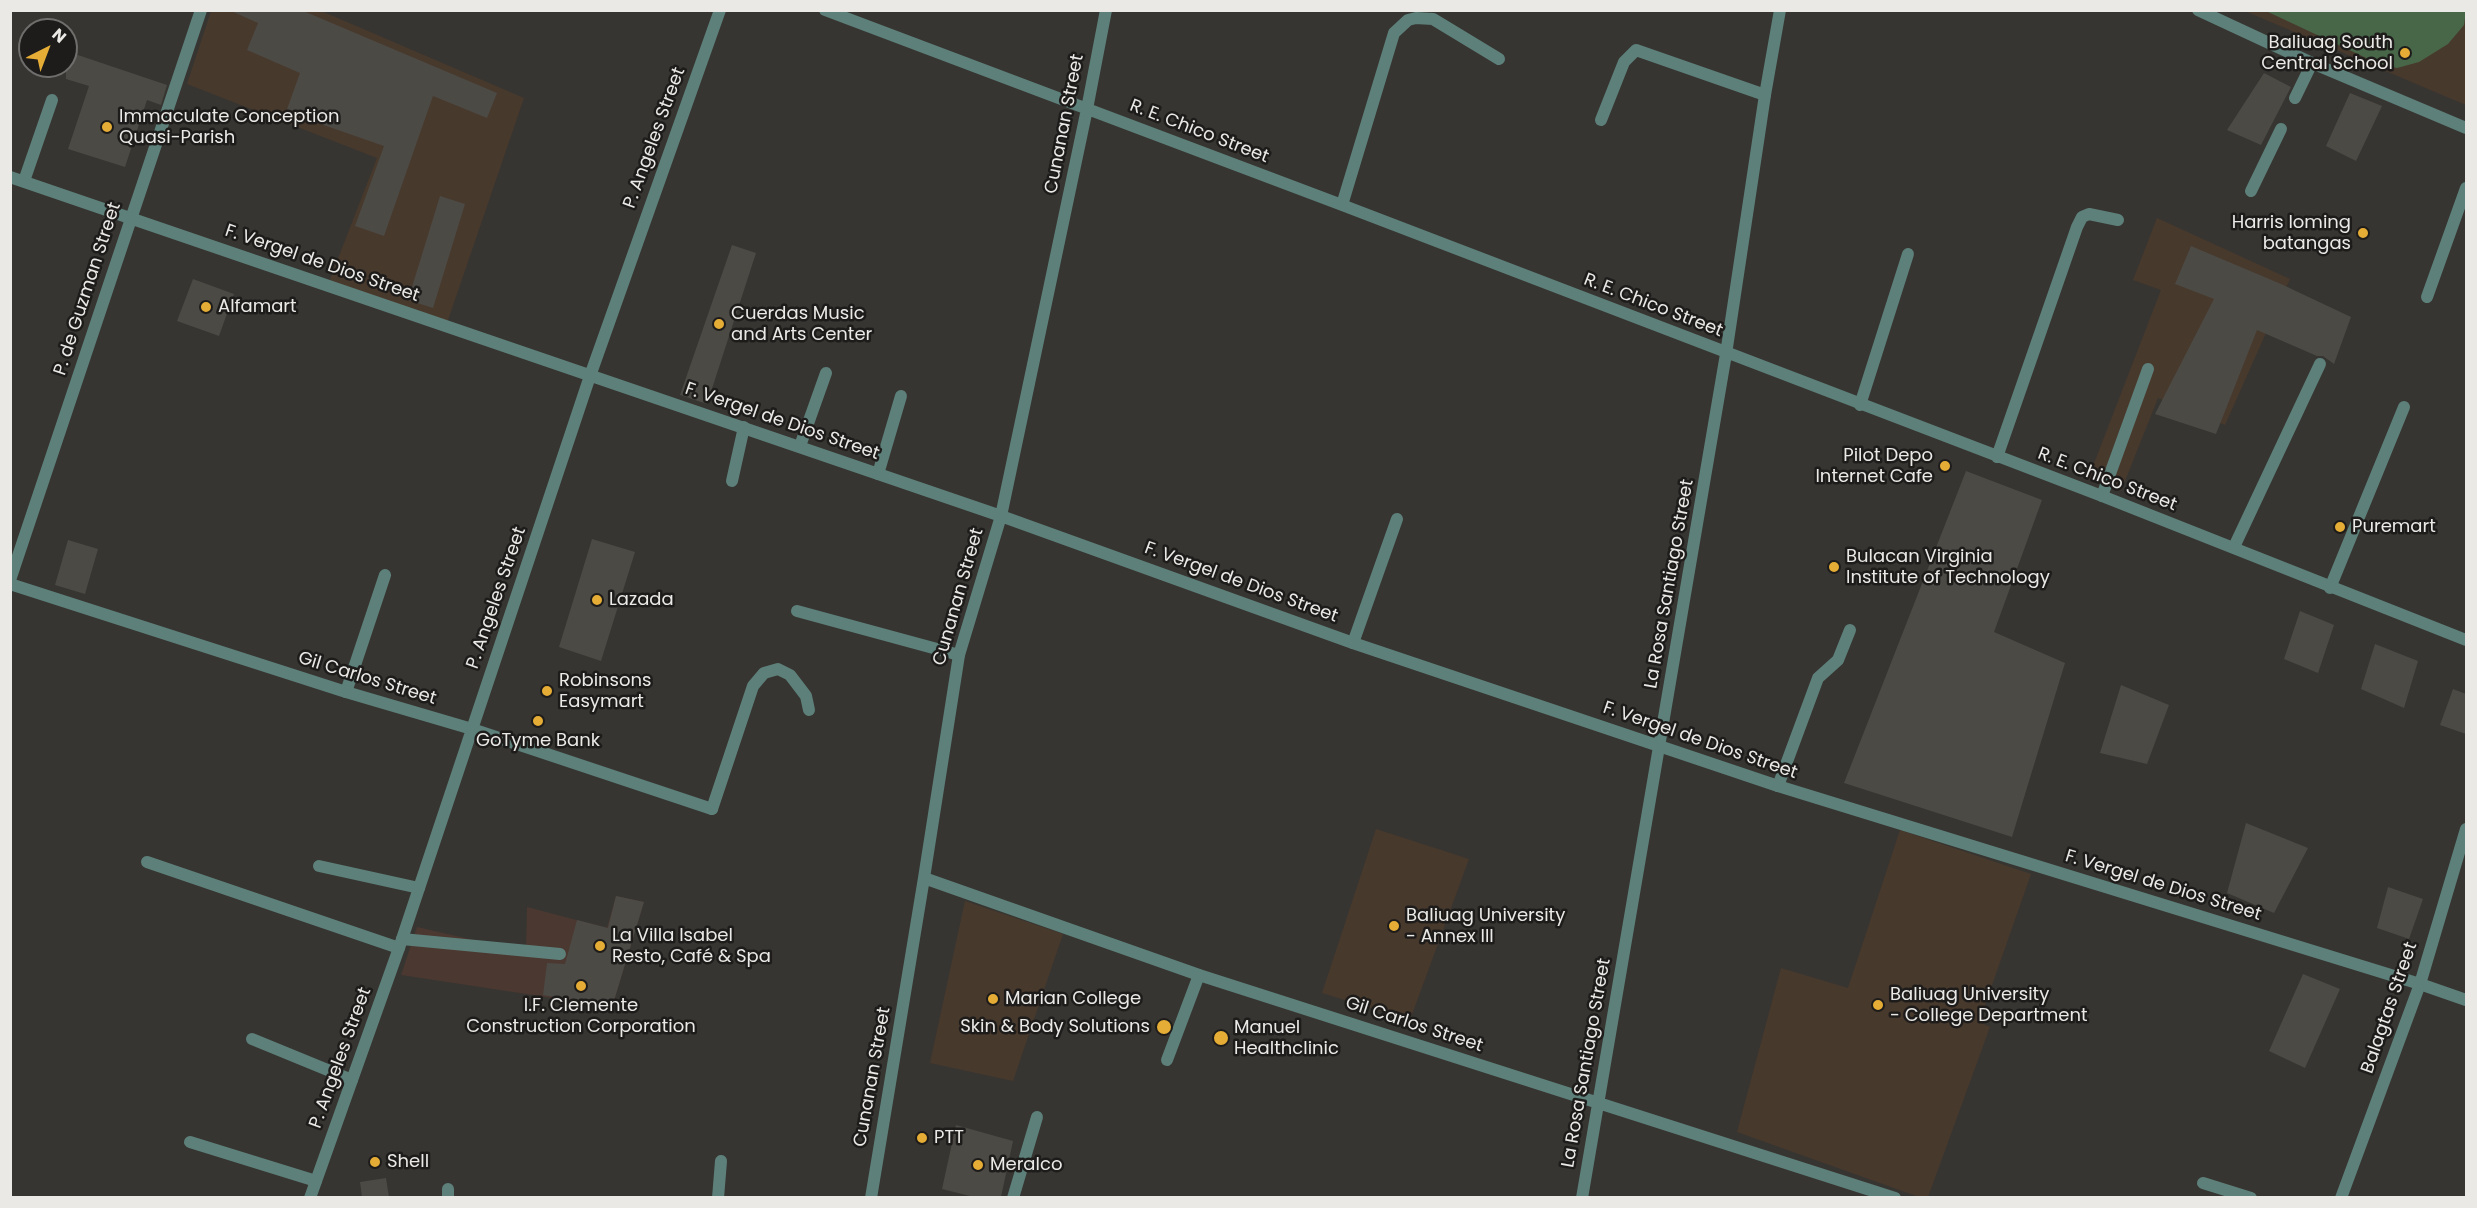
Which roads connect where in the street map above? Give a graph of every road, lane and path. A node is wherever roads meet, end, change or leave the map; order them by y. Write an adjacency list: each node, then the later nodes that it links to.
1 (201, 10): 21 (street, P. de Guzman Street)
2 (720, 10): 29 (street, P. Angeles Street)
3 (825, 10): 12 (street, R. E. Chico Street)
4 (1106, 10): 12 (street, Cunanan Street)
5 (1780, 10): 9 (street, La Rosa Santiago Street)
6 (2198, 10): 8 (street)
7 (1499, 60): 20 (street)
8 (2312, 63): 10 (street); 14 (street)
9 (1765, 95): 13 (street); 25 (street, La Rosa Santiago Street)
10 (2295, 98)
11 (52, 100): 17 (street)
12 (1087, 109): 20 (street, R. E. Chico Street); 39 (street, Cunanan Street)
13 (1600, 120)
14 (2466, 128)
15 (2281, 129): 19 (street)
16 (10, 177): 17 (street, F. Vergel de Dios Street)
17 (24, 181): 21 (street, F. Vergel de Dios Street)
18 (2466, 188): 24 (street)
19 (2251, 192)
20 (1342, 205): 25 (street, R. E. Chico Street)
21 (131, 217): 29 (street, F. Vergel de Dios Street); 43 (street, P. de Guzman Street)
22 (2118, 220): 35 (street)
23 (1908, 254): 31 (street)
24 (2427, 297)
25 (1726, 354): 31 (street, R. E. Chico Street); 53 (street, La Rosa Santiago Street)
26 (2320, 364): 41 (street)
27 (2148, 369): 38 (street)
28 (826, 373): 34 (street)
29 (590, 376): 33 (street, F. Vergel de Dios Street); 52 (street, P. Angeles Street)
30 (901, 396): 36 (street)
31 (1860, 405): 35 (street, R. E. Chico Street)
32 (2404, 407): 44 (street)
33 (744, 427): 34 (street, F. Vergel de Dios Street); 37 (street)
34 (800, 446): 36 (street, F. Vergel de Dios Street)
35 (1997, 457): 38 (street, R. E. Chico Street)
36 (878, 474): 39 (street, F. Vergel de Dios Street)
37 (732, 481)
38 (2102, 496): 41 (street, R. E. Chico Street)
39 (1001, 516): 48 (street, F. Vergel de Dios Street); 49 (street, Cunanan Street)
40 (1397, 519): 48 (street)
41 (2234, 547): 44 (street, R. E. Chico Street)
42 (385, 575): 50 (street)
43 (10, 582): 50 (street, Gil Carlos Street)
44 (2330, 588): 47 (street, R. E. Chico Street)
45 (797, 611): 49 (street)
46 (1850, 630): 54 (street)
47 (2466, 640)
48 (1353, 643): 53 (street, F. Vergel de Dios Street)
49 (959, 655): 58 (street, Cunanan Street)
50 (346, 692): 52 (street, Gil Carlos Street)
51 (809, 710): 52 (street, Gil Carlos Street)
52 (472, 729): 59 (street, P. Angeles Street)
53 (1660, 747): 54 (street, F. Vergel de Dios Street); 68 (street, La Rosa Santiago Street)
54 (1778, 786): 63 (street, F. Vergel de Dios Street)
55 (2466, 829): 63 (street, Balagtas Street)
56 (147, 862): 60 (street)
57 (319, 866): 59 (street)
58 (924, 878): 62 (street, Gil Carlos Street); 76 (street, Cunanan Street)
59 (419, 888): 60 (street, P. Angeles Street)
60 (400, 943): 61 (street); 67 (street, P. Angeles Street)
61 (560, 954)
62 (1199, 975): 66 (street); 68 (street, Gil Carlos Street)
63 (2420, 984): 64 (street, F. Vergel de Dios Street); 81 (street, Balagtas Street)
64 (2466, 1000)
65 (252, 1039): 67 (street)
66 (1167, 1060)
67 (352, 1080): 72 (street, P. Angeles Street)
68 (1599, 1104): 78 (street, La Rosa Santiago Street); 79 (street, Gil Carlos Street)
69 (1037, 1117): 77 (street)
70 (190, 1142): 72 (street)
71 (721, 1161): 75 (street)
72 (316, 1181): 74 (street, P. Angeles Street)
73 (2203, 1183): 80 (street)
74 (310, 1197)
75 (718, 1197)
76 (871, 1197)
77 (1013, 1197)
78 (1582, 1197)
79 (1895, 1197)
80 (2251, 1197)
81 (2341, 1197)

